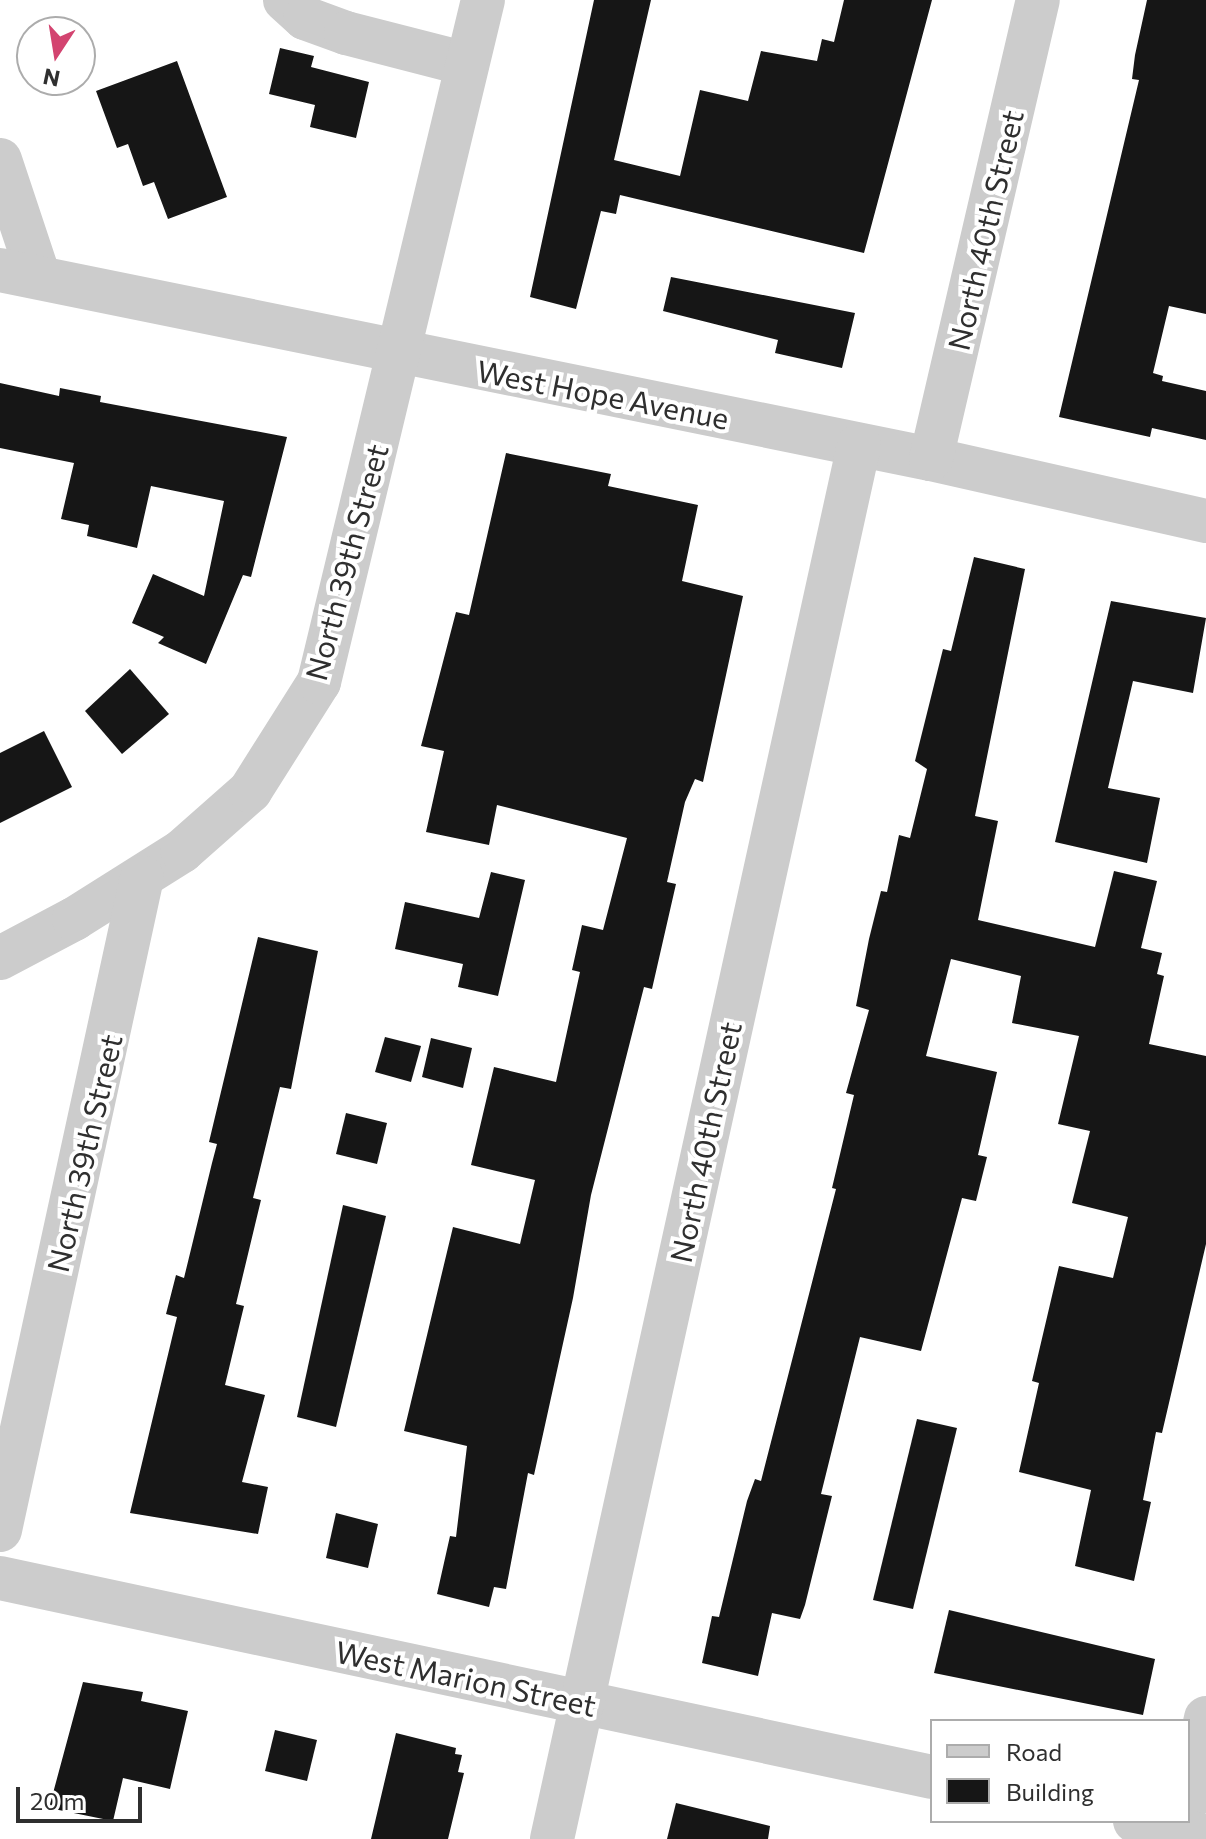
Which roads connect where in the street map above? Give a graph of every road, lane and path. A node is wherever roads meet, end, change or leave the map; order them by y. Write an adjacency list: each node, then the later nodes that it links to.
1 (285, 0): 4 (street)
2 (483, 0): 4 (street, North 39th Street)
3 (1038, 0): 9 (street, North 40th Street)
4 (467, 64): 7 (street, North 39th Street)
5 (0, 160): 6 (street)
6 (20, 274): 7 (street, West Hope Avenue)
7 (400, 353): 8 (street, West Hope Avenue); 11 (street, North 39th Street)
8 (859, 445): 9 (street, West Hope Avenue); 15 (street, North 40th Street)
9 (931, 459): 10 (street, West Hope Avenue)
10 (1206, 521)
11 (142, 877): 12 (street); 13 (street, North 39th Street)
12 (0, 958)
13 (0, 1530)
14 (0, 1578): 15 (street, West Marion Street)
15 (583, 1704): 17 (street, West Marion Street); 21 (street, North 40th Street)
16 (1206, 1718): 18 (street)
17 (930, 1777)
18 (1190, 1813)
19 (1162, 1823): 20 (street)
20 (1188, 1825)
21 (552, 1839)

